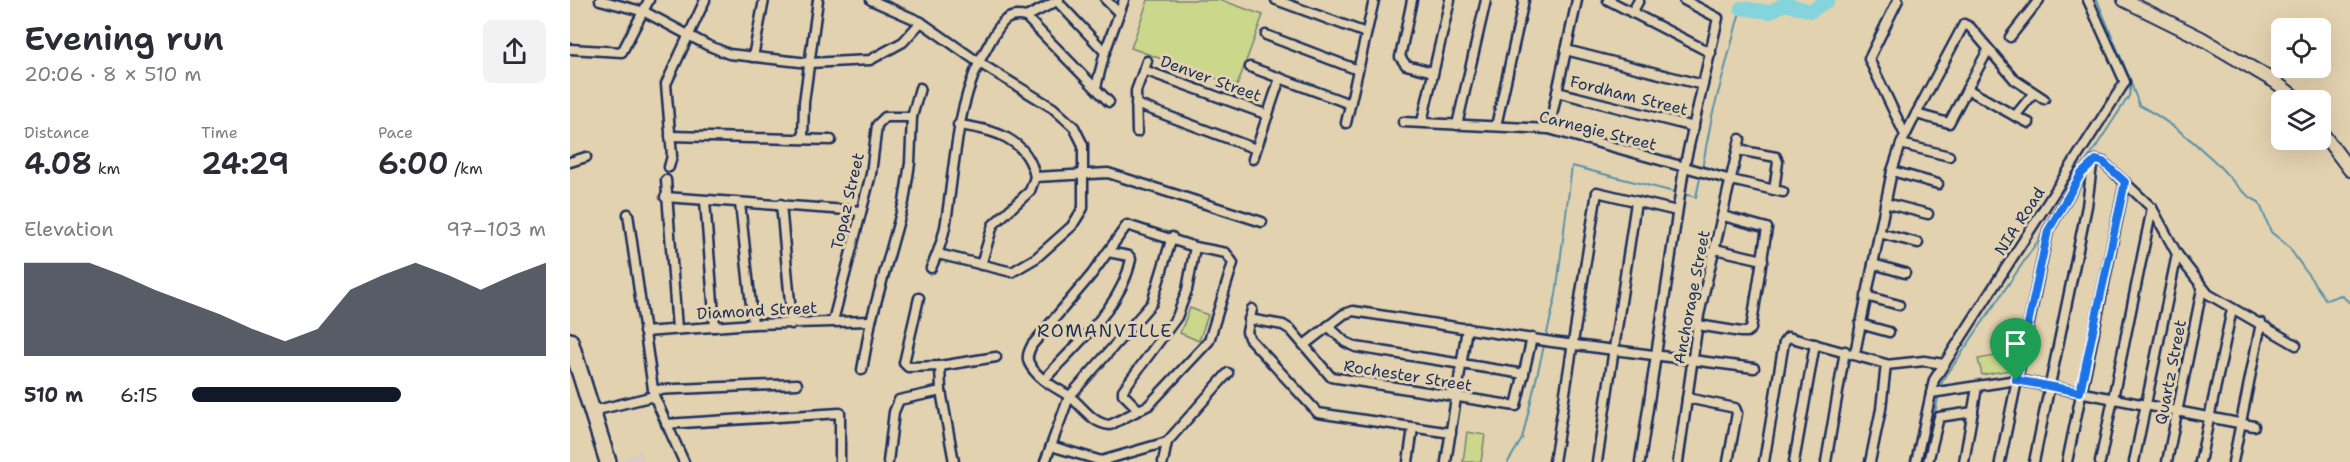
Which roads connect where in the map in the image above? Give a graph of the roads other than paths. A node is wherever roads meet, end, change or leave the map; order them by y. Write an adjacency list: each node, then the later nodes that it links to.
1 (600, 0): 24 (street)
2 (649, 0): 24 (street)
3 (705, 0): 30 (street)
4 (764, 0): 38 (street)
5 (818, 0): 40 (street)
6 (871, 0): 28 (street)
7 (1106, 0): 25 (street)
8 (1124, 0): 25 (street)
9 (1276, 0): 29 (street)
10 (1374, 0): 29 (street)
11 (1412, 0): 43 (street)
12 (1450, 0): 43 (street)
13 (1486, 0): 65 (street)
14 (1524, 0): 66 (street)
15 (1577, 0): 34 (street)
16 (1608, 0): 26 (street)
17 (1639, 0): 26 (street)
18 (1684, 0): 37 (street)
19 (1898, 0): 73 (street)
20 (2039, 0): 32 (street)
21 (2088, 0): 152 (street, NIA Road)
22 (2124, 0): 49 (street)
23 (1058, 1): 27 (street); 36 (street)
24 (645, 12): 30 (street); 33 (street)
25 (1119, 13): 36 (street)
26 (1632, 13): 37 (street)
27 (1026, 17): 39 (street); 46 (street)
28 (921, 22): 39 (street); 40 (street)
29 (1366, 33): 42 (street)
30 (688, 35): 38 (street); 70 (street)
31 (1266, 35): 42 (street)
32 (2010, 37)
33 (570, 49)
34 (1566, 50): 45 (street); 50 (street)
35 (1988, 50): 48 (street); 51 (street); 56 (street)
36 (1105, 52): 46 (street)
37 (1711, 52): 45 (street)
38 (753, 57): 40 (street)
39 (978, 62): 64 (street); 87 (street)
40 (809, 63): 71 (street)
41 (1250, 67): 44 (street)
42 (1358, 70): 55 (street)
43 (1433, 72): 61 (street)
44 (1280, 78): 55 (street); 57 (street)
45 (1703, 85): 67 (street)
46 (1096, 87): 53 (street)
47 (920, 88): 59 (street)
48 (1967, 90): 56 (street); 58 (street)
49 (2286, 90)
50 (1557, 92): 67 (street, Fordham Street); 68 (street)
51 (2033, 94): 52 (street); 58 (street)
52 (2043, 99)
53 (1109, 102)
54 (1136, 104): 57 (street, Denver Street); 69 (street); 76 (street)
55 (1350, 105): 62 (street)
56 (1916, 114): 73 (street)
57 (1268, 115): 76 (street)
58 (2015, 116): 63 (street)
59 (912, 117): 101 (street, Topaz Street); 127 (street)
60 (1403, 122): 61 (street, Carnegie Street)
61 (1422, 122): 65 (street, Carnegie Street)
62 (1346, 123)
63 (2029, 123)
64 (958, 125): 88 (street); 112 (street)
65 (1457, 125): 66 (street, Carnegie Street)
66 (1496, 126): 68 (street, Carnegie Street)
67 (1694, 127): 84 (street)
68 (1549, 129): 84 (street, Carnegie Street)
69 (1137, 132)
70 (670, 136): 71 (street); 83 (street)
71 (803, 137): 74 (street)
72 (1740, 139): 77 (street, Anchorage Street)
73 (1903, 139): 78 (street); 86 (street)
74 (831, 140)
75 (2331, 145): 85 (street)
76 (1256, 149): 80 (street)
77 (1738, 150): 90 (street, Anchorage Street); 90 (street, Carnegie Street)
78 (1949, 156)
79 (586, 157): 81 (street)
80 (1253, 159)
81 (570, 162)
82 (2092, 165): 91 (street); 160 (street); 162 (street)
83 (669, 167)
84 (1684, 168): 90 (street, Carnegie Street); 100 (street)
85 (2350, 170)
86 (1892, 171): 92 (street); 97 (street)
87 (1084, 175): 88 (street); 105 (street); 116 (street)
88 (1035, 177): 116 (street)
89 (666, 180): 93 (street)
90 (1731, 180): 104 (street, Anchorage Street)
91 (2125, 182): 99 (street); 165 (street)
92 (1938, 184)
93 (665, 197): 94 (street); 136 (street)
94 (705, 201): 96 (street); 134 (street)
95 (1636, 202): 100 (street); 143 (street); 145 (street)
96 (740, 203): 98 (street); 129 (street)
97 (1885, 203): 103 (street); 106 (street)
98 (781, 204): 101 (street); 130 (street)
99 (2152, 208): 113 (street); 169 (street)
100 (1677, 211): 148 (street)
101 (861, 212): 126 (street, Topaz Street)
102 (628, 214): 137 (street)
103 (1928, 214)
104 (1723, 216): 110 (street, Anchorage Street); 114 (street)
105 (1262, 222)
106 (1879, 233): 108 (street); 115 (street)
107 (1172, 237): 109 (street); 111 (street); 168 (street)
108 (1918, 243)
109 (1195, 248): 174 (street); 174 (street)
110 (1715, 249): 114 (street); 132 (street, Anchorage Street)
111 (1108, 252): 159 (street); 159 (street)
112 (938, 254): 116 (street); 117 (street)
113 (2177, 254): 119 (street); 172 (street)
114 (1762, 260): 132 (street)
115 (1873, 264): 118 (street); 120 (street)
116 (981, 265)
117 (931, 268)
118 (1905, 273)
119 (2202, 289): 124 (street); 175 (street, Quartz Street)
120 (1866, 296): 122 (street); 131 (street)
121 (919, 298): 153 (street)
122 (1899, 305)
123 (1252, 309): 125 (street)
124 (2232, 309): 128 (street); 177 (street)
125 (1249, 320): 142 (street, Rochester Street); 181 (street)
126 (833, 321): 127 (street, Diamond Street); 130 (street, Diamond Street)
127 (871, 321): 156 (street)
128 (2261, 323): 144 (street); 179 (street)
129 (753, 324): 130 (street, Diamond Street); 134 (street, Diamond Street)
130 (792, 324)
131 (1860, 324): 138 (street); 147 (street)
132 (1698, 325): 150 (street, Anchorage Street)
133 (1328, 326): 135 (street); 142 (street); 151 (street)
134 (715, 327): 136 (street, Diamond Street)
135 (1467, 328): 139 (street); 151 (street)
136 (677, 329): 137 (street, Diamond Street)
137 (644, 332): 166 (street)
138 (1889, 332)
139 (1536, 339): 143 (street); 158 (street, Rochester Street)
140 (570, 341): 173 (highway)
141 (1815, 344): 146 (street); 200 (street); 201 (street)
142 (1304, 345): 170 (street, Rochester Street)
143 (1572, 345): 145 (street); 195 (street)
144 (2296, 345)
145 (1614, 350): 148 (street); 196 (street)
146 (1845, 351): 147 (street); 202 (street)
147 (1856, 353): 154 (street)
148 (1656, 356): 150 (street); 197 (street)
149 (996, 357): 153 (street)
150 (1693, 360): 155 (street); 171 (street, Anchorage Street)
151 (1462, 364): 158 (street); 170 (street)
152 (1944, 364): 154 (street); 167 (street, NIA Road)
153 (940, 366): 164 (street)
154 (1886, 366): 203 (street)
155 (1754, 368)
156 (862, 369)
157 (1228, 373): 183 (street)
158 (1524, 374): 170 (street, Rochester Street)
159 (1044, 380): 168 (street)
160 (2016, 380): 162 (street); 163 (street); 207 (street)
161 (797, 384): 166 (street)
162 (2049, 386): 165 (street); 208 (street)
163 (1977, 387): 167 (street); 176 (street)
164 (941, 391): 189 (street); 190 (street)
165 (2080, 392): 169 (street); 209 (street)
166 (654, 393): 173 (street); 178 (street)
167 (1936, 393): 204 (street, NIA Road)
168 (1069, 397): 174 (street); 184 (street)
169 (2113, 397): 172 (street); 210 (street)
170 (1456, 398): 182 (street)
171 (1687, 398): 198 (street, Anchorage Street); 199 (street)
172 (2146, 404): 175 (street); 211 (street)
173 (593, 411): 186 (highway)
174 (1139, 411)
175 (2178, 411): 177 (street); 212 (street, Quartz Street)
176 (1973, 412): 205 (street); 206 (street)
177 (2208, 417): 179 (street); 213 (street)
178 (666, 423): 187 (street); 188 (street)
179 (2241, 423): 180 (street); 214 (street)
180 (2254, 426)
181 (1413, 428): 182 (street); 193 (street)
182 (1451, 433): 194 (street)
183 (1167, 442): 185 (street); 192 (street)
184 (1051, 446): 185 (street); 191 (street)
185 (1103, 461)
186 (608, 462)
187 (684, 462)
188 (840, 462)
189 (888, 462)
190 (954, 462)
191 (1045, 462)
192 (1163, 462)
193 (1407, 462)
194 (1446, 462)
195 (1554, 462)
196 (1597, 462)
197 (1640, 462)
198 (1677, 462)
199 (1728, 462)
200 (1764, 462)
201 (1794, 462)
202 (1826, 462)
203 (1870, 462)
204 (1916, 462)
205 (1928, 462)
206 (1964, 462)
207 (2000, 462)
208 (2034, 462)
209 (2067, 462)
210 (2100, 462)
211 (2134, 462)
212 (2167, 462)
213 (2200, 462)
214 (2233, 462)

